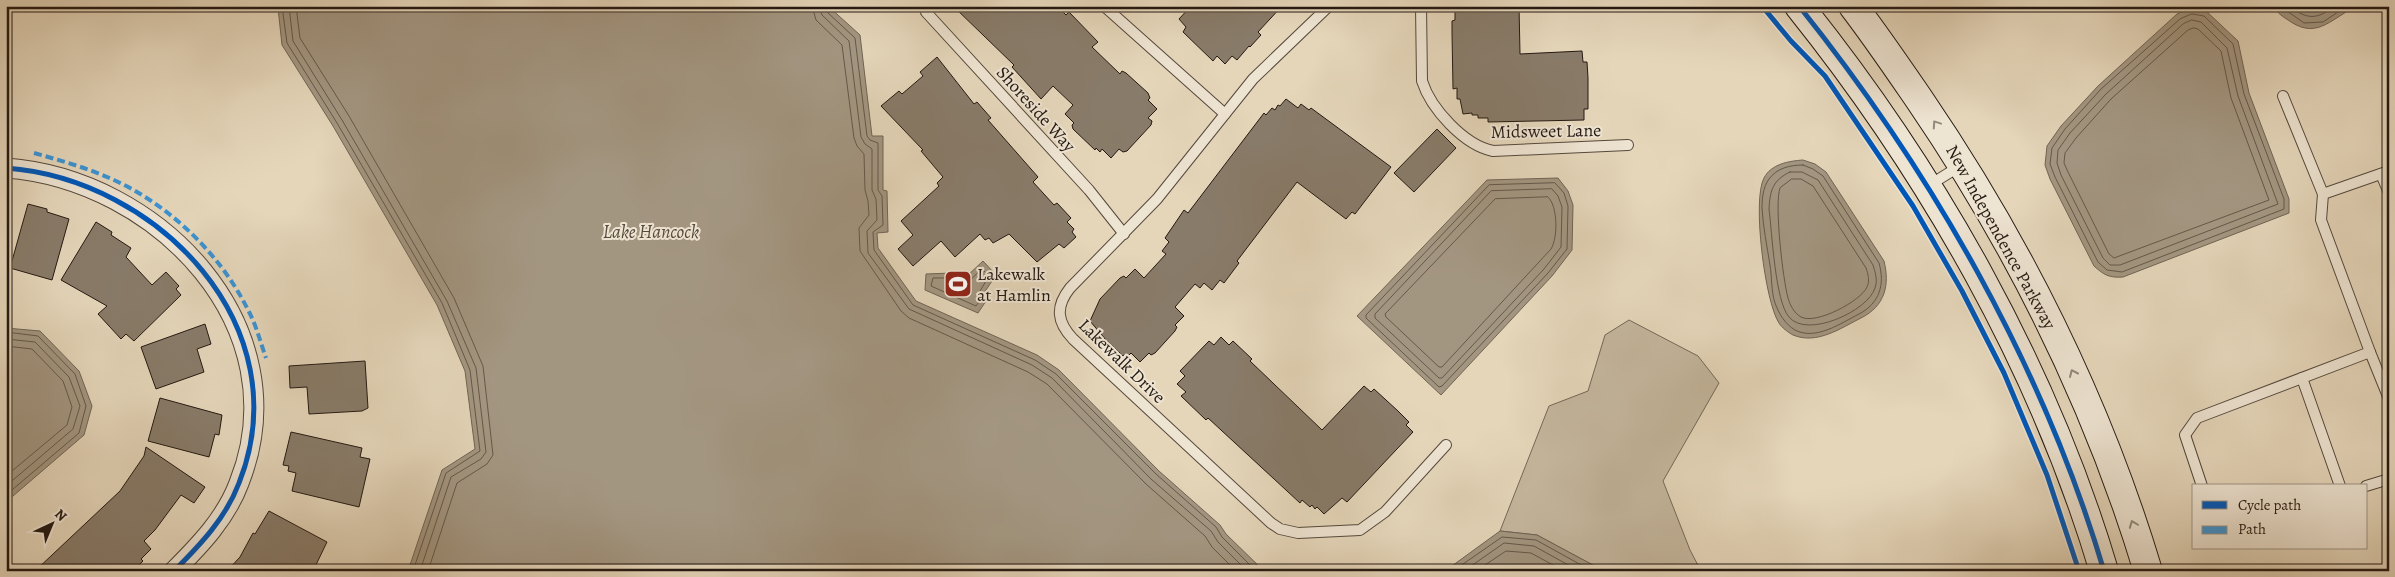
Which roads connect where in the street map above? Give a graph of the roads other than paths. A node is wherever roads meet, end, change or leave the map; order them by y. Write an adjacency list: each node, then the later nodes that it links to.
1 (925, 6): 16 (lane, Shoreside Way)
2 (1104, 6): 8 (lane)
3 (1329, 6): 8 (lane, Lakewalk Drive)
4 (1421, 6): 9 (lane, Midsweet Lane)
5 (1799, 6): 13 (street, New Independence Parkway)
6 (1852, 6): 10 (street, New Independence Parkway, one-way to 6)
7 (2284, 96): 15 (lane)
8 (1225, 114): 16 (lane, Lakewalk Drive)
9 (1628, 145)
10 (1963, 164): 13 (lane); 27 (street, New Independence Parkway, one-way to 10)
11 (6, 168): 25 (street)
12 (2385, 173): 14 (lane); 15 (lane)
13 (1928, 186): 26 (street, New Independence Parkway)
14 (2389, 193)
15 (2323, 194): 17 (lane)
16 (1124, 234): 20 (lane, Lakewalk Drive)
17 (2370, 352): 18 (lane); 19 (lane)
18 (2302, 378): 22 (lane); 23 (lane)
19 (2389, 399)
20 (1446, 444)
21 (2389, 479): 24 (lane)
22 (2201, 484)
23 (2339, 484)
24 (2368, 485)
25 (174, 571)
26 (2104, 571)
27 (2148, 571)

